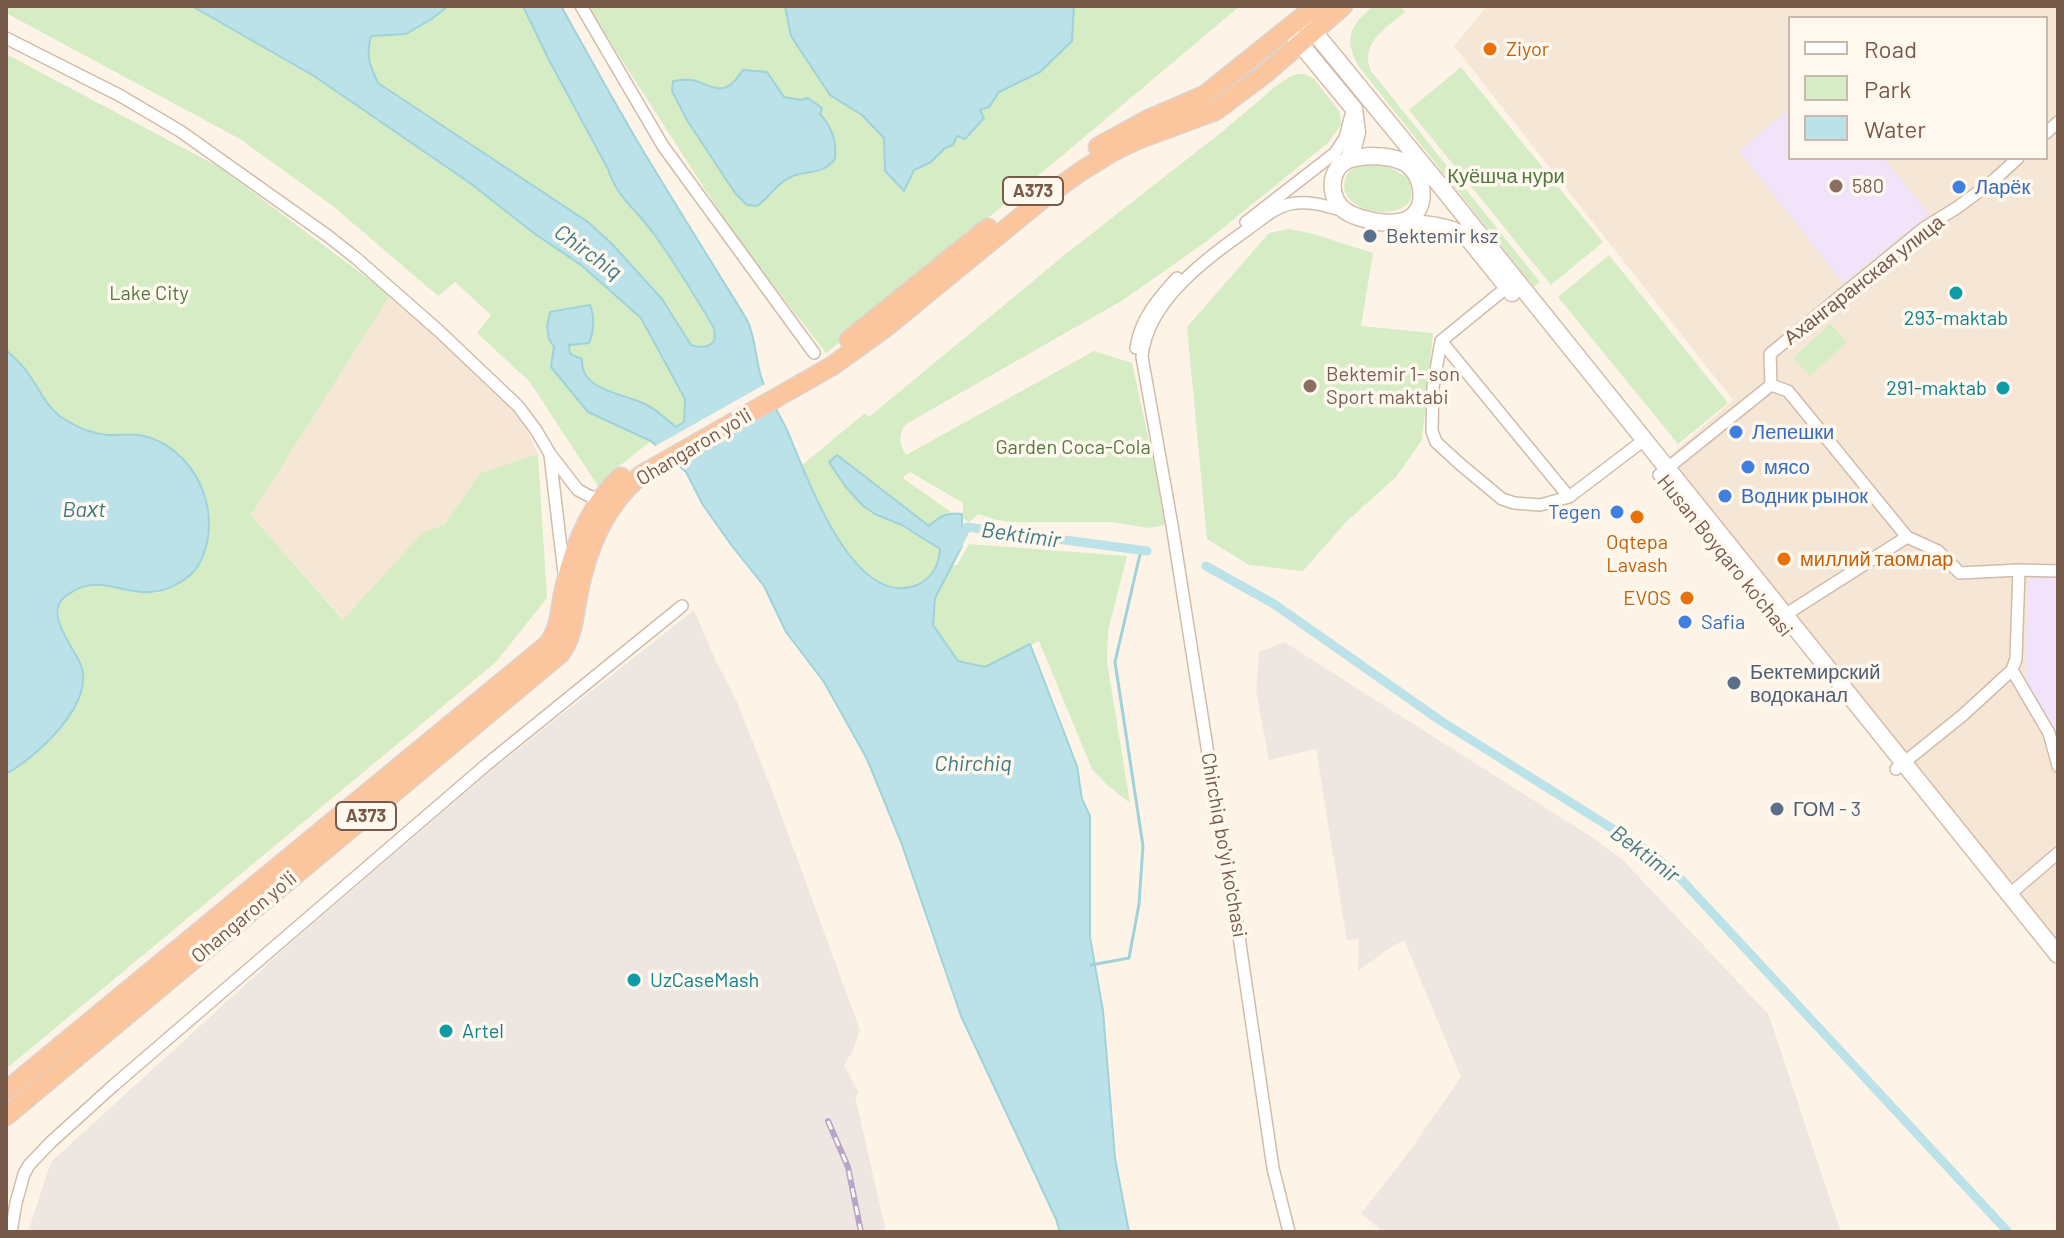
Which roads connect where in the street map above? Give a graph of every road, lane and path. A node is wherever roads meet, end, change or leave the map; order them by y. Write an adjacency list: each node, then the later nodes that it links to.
1 (581, 6): 16 (street)
2 (1343, 6): 3 (highway, Ohangaron yoʻli / A373)
3 (1304, 25): 5 (main road); 6 (main road, Husan Boyqaro ko'chasi); 21 (highway, Ohangaron yoʻli / A373)
4 (6, 38): 19 (street)
5 (1350, 103): 7 (main road); 9 (street, Chirchiq bo'yi ko'chasi)
6 (1387, 121): 10 (main road, Husan Boyqaro ko'chasi); 11 (main road, Husan Boyqaro ko'chasi)
7 (1348, 160): 9 (street, Chirchiq bo'yi ko'chasi); 10 (main road, Husan Boyqaro ko'chasi); 12 (main road)
8 (2016, 160): 17 (street, Ахангаранская улица)
9 (1318, 167): 20 (street, Chirchiq bo'yi ko'chasi)
10 (1412, 169): 11 (main road, Husan Boyqaro ko'chasi); 13 (main road, Husan Boyqaro ko'chasi)
11 (1443, 189): 14 (main road, Husan Boyqaro ko'chasi)
12 (1349, 213): 13 (main road, Husan Boyqaro ko'chasi); 20 (street, Chirchiq bo'yi ko'chasi)
13 (1398, 222): 14 (main road, Husan Boyqaro ko'chasi)
14 (1511, 284): 15 (street); 18 (main road, Husan Boyqaro ko'chasi)
15 (1441, 341): 24 (street); 24 (street)
16 (814, 353)
17 (1771, 385): 22 (street); 25 (street)
18 (1640, 443): 22 (main road, Husan Boyqaro ko'chasi); 24 (street)
19 (550, 454): 23 (street); 28 (street)
20 (1159, 458): 41 (street, Chirchiq bo'yi ko'chasi)
21 (650, 462): 23 (highway, Ohangaron yoʻli / A373); 39 (highway, Ohangaron yoʻli / A373)
22 (1663, 471): 30 (main road, Husan Boyqaro ko'chasi)
23 (602, 497): 28 (highway, Ohangaron yoʻli / A373)
24 (1569, 497)
25 (1907, 537): 26 (street); 30 (street)
26 (2019, 570): 27 (street); 31 (street)
27 (2058, 571)
28 (565, 586): 38 (highway, Ohangaron yoʻli / A373)
29 (682, 606): 40 (street)
30 (1782, 617): 32 (main road, Husan Boyqaro ko'chasi)
31 (2012, 670): 32 (street); 33 (street)
32 (1900, 766): 35 (main road, Husan Boyqaro ko'chasi); 37 (main road, Husan Boyqaro ko'chasi)
33 (2058, 766)
34 (2058, 853): 35 (street)
35 (2010, 894): 36 (main road, Husan Boyqaro ko'chasi)
36 (2058, 955)
37 (2058, 970)
38 (6, 1091)
39 (6, 1116)
40 (11, 1232)
41 (1289, 1232)

